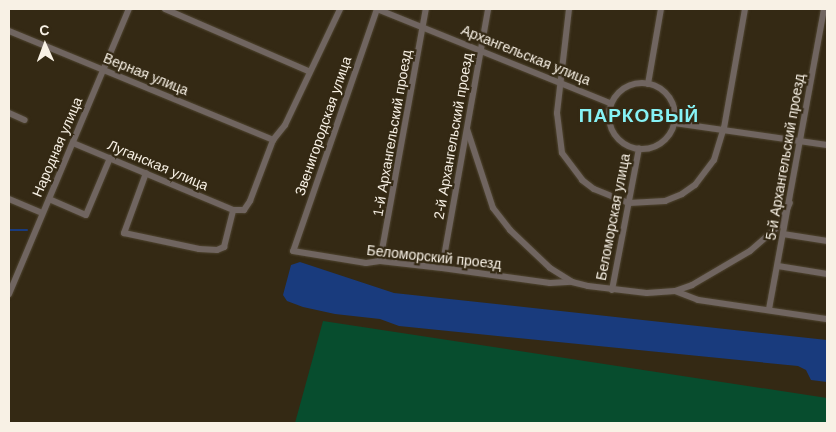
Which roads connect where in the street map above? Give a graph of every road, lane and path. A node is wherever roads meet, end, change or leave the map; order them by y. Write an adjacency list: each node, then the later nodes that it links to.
1 (129, 9): 14 (street, Народная улица)
2 (165, 9): 15 (street)
3 (340, 9): 15 (street)
4 (377, 9): 11 (street, Архангельская улица); 39 (street, Звенигородская улица)
5 (426, 9): 11 (street, 1-й Архангельский проезд)
6 (488, 9): 13 (street, 2-й Архангельский проезд)
7 (569, 9): 16 (street)
8 (661, 9): 17 (street)
9 (745, 9): 22 (street)
10 (824, 9): 25 (street, 5-й Архангельский проезд)
11 (423, 26): 13 (street, Архангельская улица); 40 (street, 1-й Архангельский проезд)
12 (9, 31): 14 (street, Верная улица)
13 (481, 50): 16 (street, Архангельская улица); 23 (street, 2-й Архангельский проезд)
14 (103, 70): 24 (street, Верная улица); 26 (street, Народная улица)
15 (308, 72): 24 (street)
16 (559, 82): 18 (street, Архангельская улица); 33 (street)
17 (648, 84): 18 (street); 21 (street)
18 (610, 103): 28 (street, Беломорская улица)
19 (9, 113): 20 (street)
20 (25, 120)
21 (674, 123): 22 (street); 28 (street, Беломорская улица)
22 (724, 128): 25 (street); 33 (street)
23 (467, 129): 42 (street, 2-й Архангельский проезд); 44 (street, Беломорский проезд)
24 (273, 140): 35 (street)
25 (801, 140): 27 (street); 34 (street, 5-й Архангельский проезд)
26 (73, 143): 29 (street, Луганская улица); 32 (street, Народная улица)
27 (827, 145)
28 (639, 149): 33 (street, Беломорская улица)
29 (110, 158): 30 (street, Луганская улица); 32 (street)
30 (146, 173): 35 (street, Луганская улица); 35 (street)
31 (9, 199): 36 (street)
32 (49, 199): 36 (street, Народная улица)
33 (629, 203): 45 (street, Беломорская улица)
34 (790, 203): 37 (street, 5-й Архангельский проезд); 46 (street, Беломорский проезд)
35 (234, 210)
36 (42, 214): 47 (street, Народная улица)
37 (783, 234): 38 (street); 41 (street, 5-й Архангельский проезд)
38 (827, 241)
39 (293, 251): 40 (street, Беломорский проезд)
40 (380, 262): 42 (street, Беломорский проезд)
41 (778, 266): 43 (street); 48 (street, 5-й Архангельский проезд)
42 (442, 268): 44 (street, Беломорский проезд)
43 (827, 274)
44 (572, 282): 45 (street, Беломорский проезд)
45 (612, 290): 46 (street, Беломорский проезд)
46 (675, 291): 48 (street, Беломорский проезд)
47 (9, 294)
48 (769, 309): 49 (street, Беломорский проезд)
49 (827, 319)

